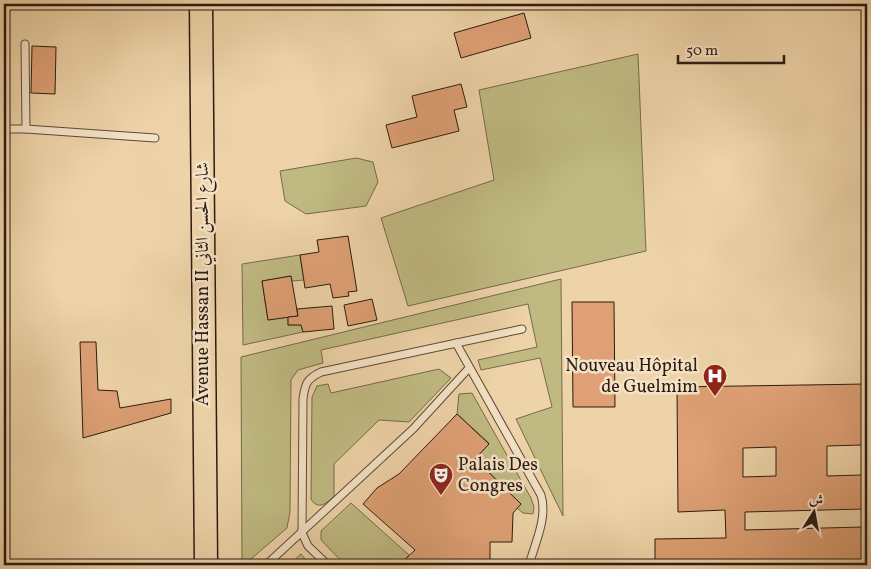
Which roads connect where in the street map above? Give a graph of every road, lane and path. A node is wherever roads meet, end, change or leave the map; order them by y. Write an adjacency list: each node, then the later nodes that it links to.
1 (201, 4): 10 (main road, Avenue Hassan II شارع الحسن الثاني)
2 (25, 44): 4 (lane)
3 (4, 129): 4 (lane)
4 (26, 129): 5 (lane)
5 (155, 138)
6 (522, 329): 7 (lane)
7 (456, 343): 8 (lane); 9 (lane)
8 (469, 368): 9 (lane); 13 (lane)
9 (302, 533): 11 (lane); 12 (lane)
10 (206, 565)
11 (266, 565)
12 (328, 565)
13 (529, 565)

